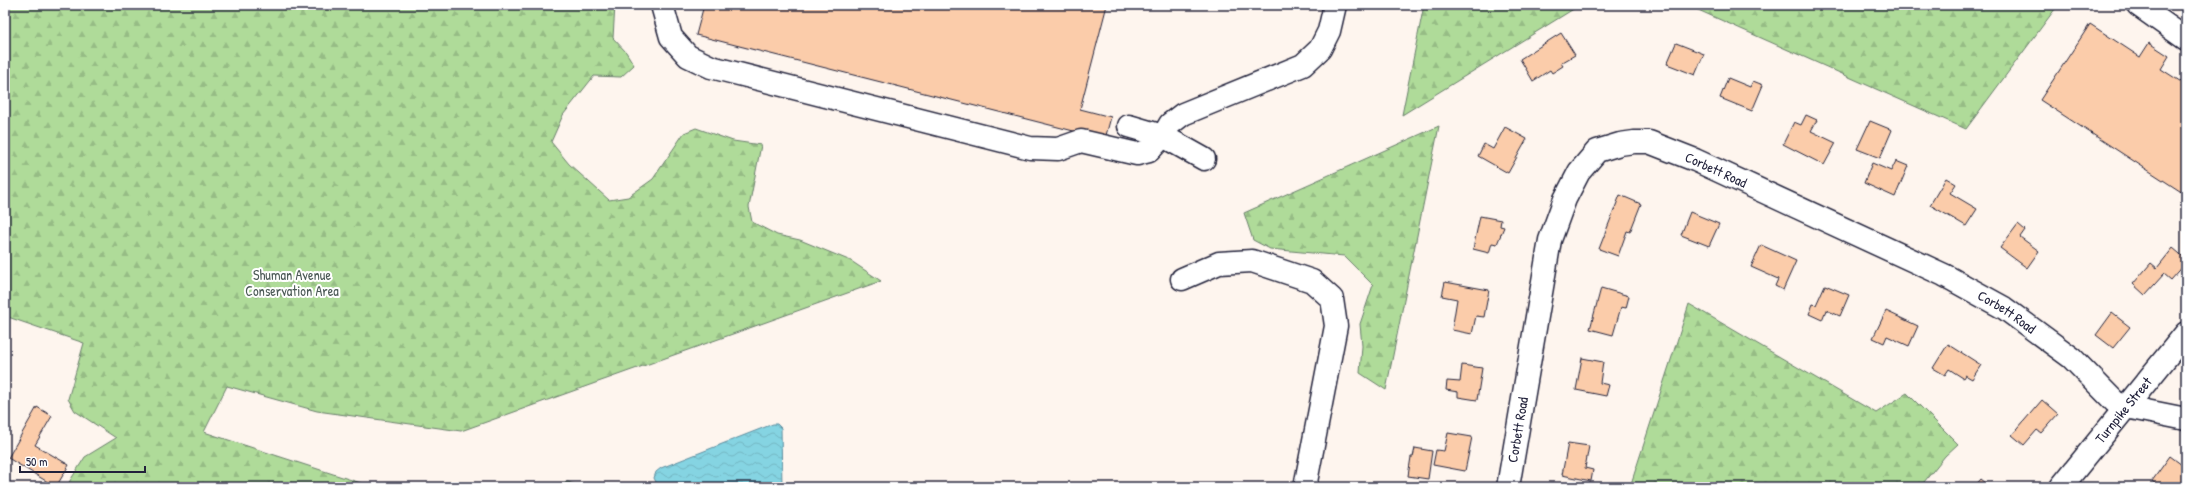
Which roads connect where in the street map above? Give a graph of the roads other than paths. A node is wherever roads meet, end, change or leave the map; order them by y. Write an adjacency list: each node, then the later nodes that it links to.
1 (662, 5): 6 (street)
2 (1336, 5): 6 (street)
3 (2138, 5): 4 (street)
4 (2186, 39)
5 (1128, 126): 6 (street)
6 (1163, 136): 7 (street)
7 (1204, 159)
8 (1182, 279): 12 (street)
9 (2186, 333): 10 (street, Turnpike Street)
10 (2126, 407): 11 (street); 13 (street, Corbett Road); 14 (street, Turnpike Street)
11 (2186, 419)
12 (1305, 487)
13 (1508, 487)
14 (2061, 487)

